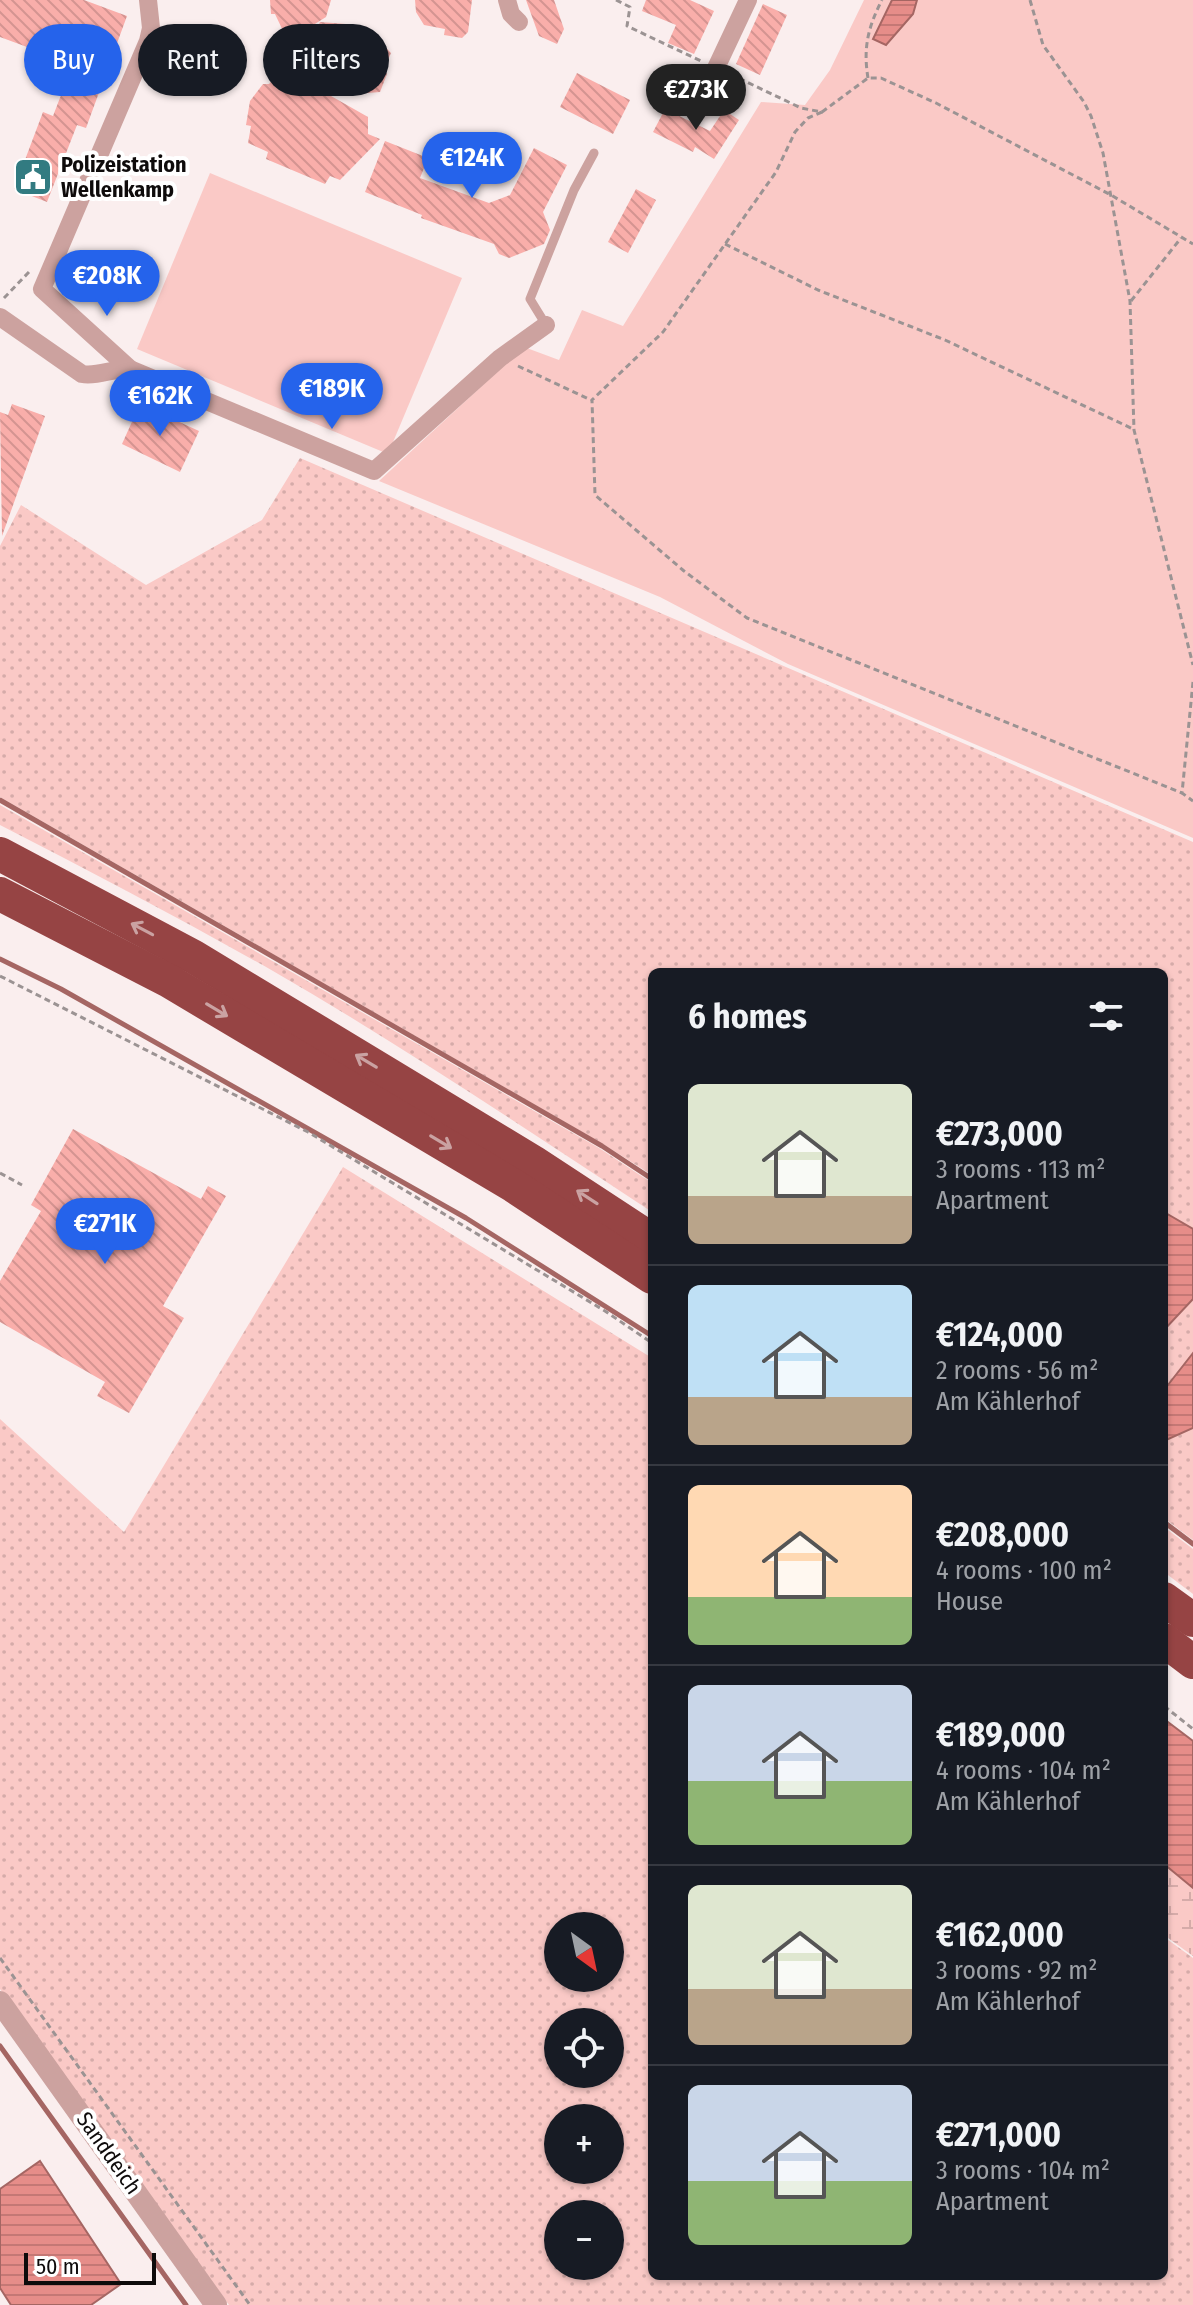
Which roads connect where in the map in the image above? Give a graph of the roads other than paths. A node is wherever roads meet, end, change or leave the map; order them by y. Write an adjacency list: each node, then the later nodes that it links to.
1 (148, 0): 9 (street)
2 (507, 0): 4 (street)
3 (748, 0): 5 (street)
4 (519, 22)
5 (716, 68)
6 (594, 153): 8 (lane)
7 (0, 317): 9 (street)
8 (546, 325): 9 (street)
9 (130, 369)
10 (0, 854): 12 (highway, one-way to 10)
11 (0, 894): 13 (highway, one-way to 13)
12 (648, 1237)
13 (648, 1274)
14 (1168, 1602): 15 (highway)
15 (1193, 1620)
16 (1168, 1643): 17 (highway)
17 (1193, 1662)
18 (0, 2002): 19 (street, Sanddeich)
19 (216, 2305)

